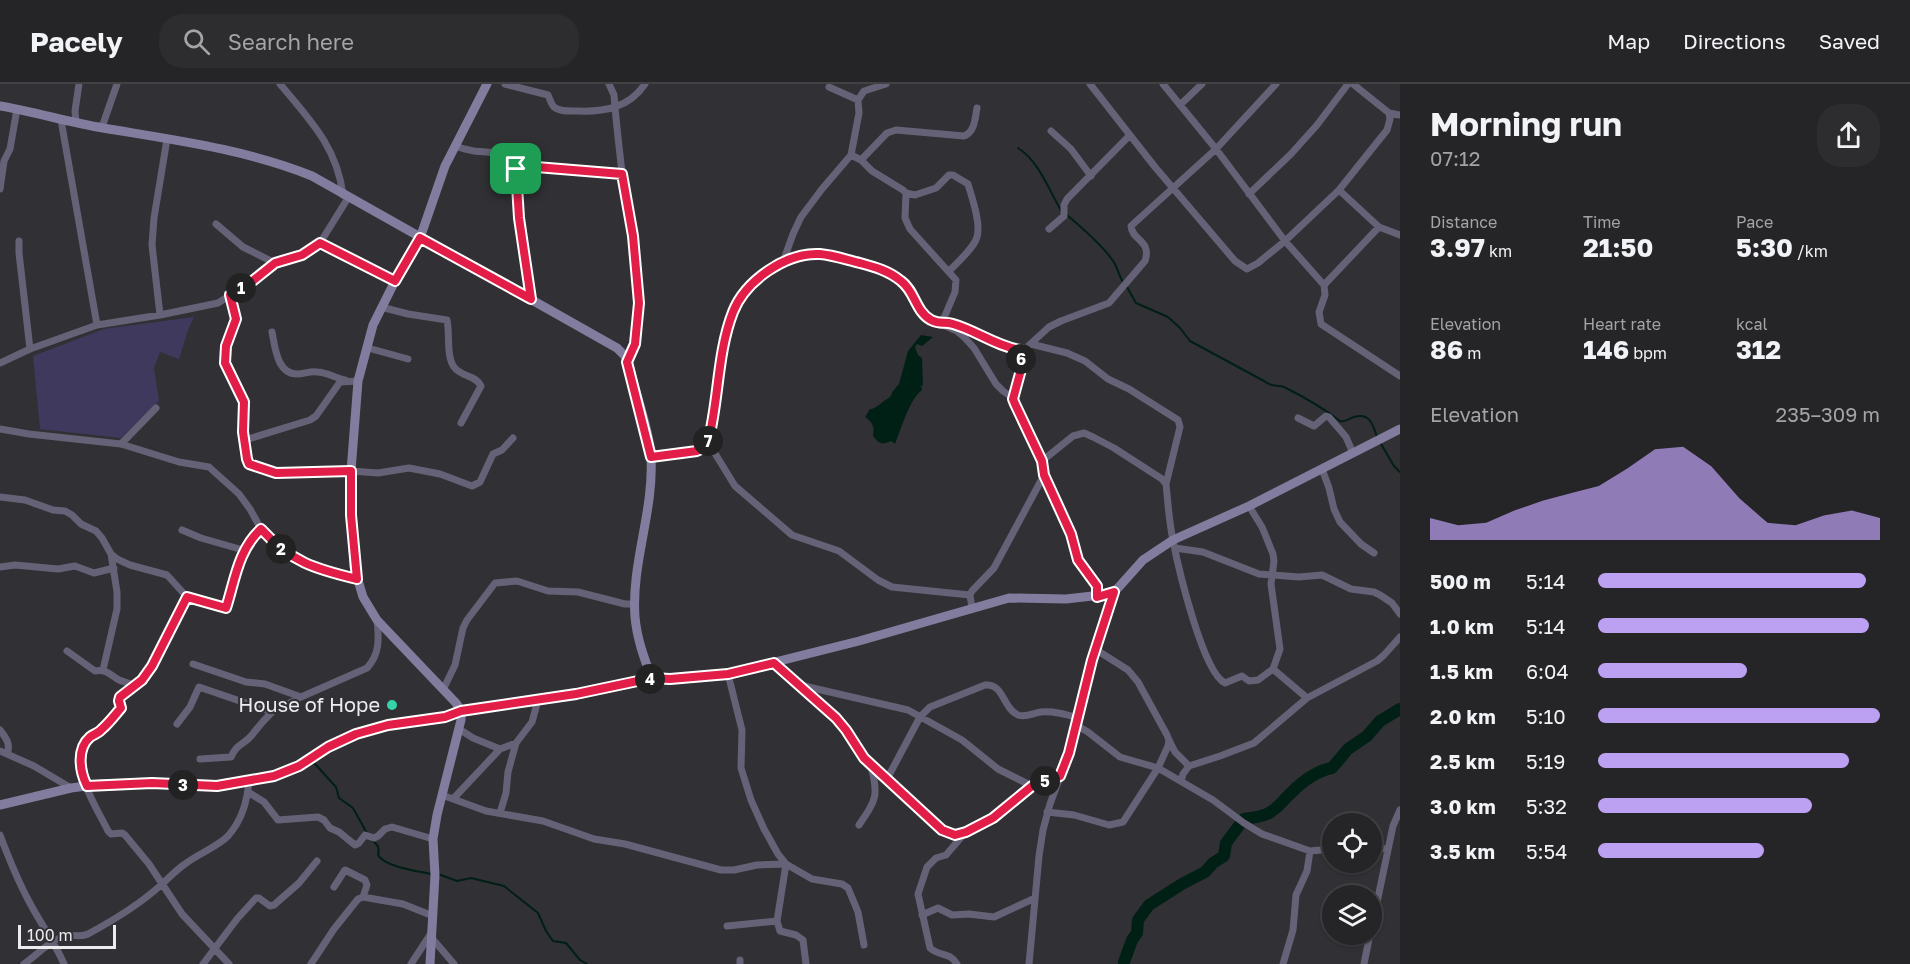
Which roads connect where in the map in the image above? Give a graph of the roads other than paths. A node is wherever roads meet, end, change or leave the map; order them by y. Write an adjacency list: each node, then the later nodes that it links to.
1 (79, 84): 24 (street)
2 (117, 84): 25 (street)
3 (280, 84): 41 (street)
4 (505, 84): 18 (street)
5 (609, 84): 18 (street)
6 (645, 84): 18 (street)
7 (886, 84): 15 (street)
8 (1090, 84): 27 (street)
9 (1162, 84): 16 (street)
10 (1202, 84): 16 (street)
11 (1276, 84): 30 (street)
12 (1350, 84): 21 (street); 40 (street)
13 (484, 87): 29 (street)
14 (829, 87): 15 (street)
15 (858, 100): 31 (street)
16 (1180, 105): 30 (street)
17 (0, 106): 20 (street)
18 (615, 108): 34 (street)
19 (977, 108): 32 (street)
20 (17, 109): 23 (street); 37 (street)
21 (1389, 114): 22 (street); 38 (street)
22 (1400, 115)
23 (62, 120): 24 (street); 59 (street)
24 (76, 123): 25 (street)
25 (102, 128): 28 (street)
26 (1051, 131): 35 (street)
27 (1130, 135): 35 (street); 36 (street)
28 (167, 139): 41 (street); 58 (street)
29 (455, 146): 33 (street); 46 (street)
30 (1216, 149): 36 (street); 40 (street)
31 (851, 155): 32 (street); 50 (street)
32 (861, 160): 39 (street)
33 (516, 169): 34 (street); 56 (street)
34 (622, 174): 67 (street)
35 (1091, 177): 44 (street)
36 (1173, 186): 48 (street); 62 (street)
37 (0, 189)
38 (1339, 190): 43 (street); 48 (street)
39 (906, 193): 52 (street); 52 (street)
40 (1249, 194): 48 (street)
41 (345, 196): 46 (street); 49 (street)
42 (216, 224): 51 (street)
43 (1379, 227): 45 (street); 54 (street)
44 (1049, 229)
45 (1400, 235)
46 (420, 238): 53 (street); 56 (street)
47 (19, 241): 64 (street)
48 (1285, 241): 54 (street)
49 (320, 243): 51 (street); 53 (street)
50 (783, 262): 60 (street); 80 (street)
51 (275, 263): 55 (street)
52 (949, 271): 60 (street)
53 (395, 281): 57 (street)
54 (1324, 285): 69 (street)
55 (230, 295): 58 (street); 79 (street)
56 (531, 299): 67 (street)
57 (381, 307): 63 (street); 75 (street)
58 (160, 315): 59 (street)
59 (97, 325): 64 (street)
60 (940, 325): 65 (street); 72 (street)
61 (272, 332): 70 (street)
62 (1031, 344): 65 (street); 88 (street)
63 (368, 348): 66 (street); 71 (street)
64 (30, 349): 68 (street)
65 (1021, 350): 72 (street)
66 (408, 359)
67 (627, 362): 83 (street)
68 (0, 363)
69 (1400, 376)
70 (347, 381): 71 (street); 79 (street)
71 (358, 381): 86 (street)
72 (1013, 399): 84 (street)
73 (156, 408): 81 (street)
74 (1298, 418): 82 (street)
75 (461, 423)
76 (0, 429): 81 (street)
77 (1400, 429): 82 (street)
78 (513, 438): 86 (street)
79 (245, 440): 86 (street)
80 (708, 442): 83 (street); 102 (street)
81 (121, 444): 91 (street)
82 (1353, 453): 85 (street)
83 (651, 457): 105 (street)
84 (1042, 461): 87 (street); 88 (street)
85 (1322, 469): 90 (street); 95 (street)
86 (351, 471): 100 (street)
87 (1044, 475): 102 (street); 104 (street)
88 (1166, 484): 93 (street)
89 (0, 497): 96 (street)
90 (1249, 506): 93 (street); 99 (street)
91 (261, 529): 94 (street); 100 (street)
92 (182, 530): 94 (street)
93 (1174, 544): 99 (street); 101 (street); 114 (street)
94 (243, 550): 103 (street)
95 (1374, 553)
96 (111, 554): 98 (street); 103 (street)
97 (0, 567): 98 (street)
98 (114, 568): 115 (street)
99 (1272, 575): 107 (street); 114 (street)
100 (357, 579): 108 (street)
101 (1114, 592): 104 (street); 110 (street)
102 (970, 595): 106 (street)
103 (187, 597): 118 (street)
104 (1097, 597): 106 (street)
105 (635, 604): 117 (street); 120 (street)
106 (972, 608): 112 (street)
107 (1400, 614)
108 (377, 620): 120 (street); 121 (street)
109 (1400, 637): 122 (street)
110 (1095, 649): 127 (street); 131 (street)
111 (67, 651): 115 (street)
112 (774, 663): 116 (street); 119 (street)
113 (193, 664): 121 (street)
114 (1273, 669): 122 (street)
115 (103, 670): 118 (street)
116 (728, 674): 117 (street); 162 (street)
117 (652, 678): 123 (street)
118 (134, 684): 143 (street)
119 (802, 686): 126 (street); 136 (street)
120 (443, 690): 124 (street)
121 (301, 697): 125 (street)
122 (1307, 698): 137 (street)
123 (538, 700): 124 (street); 132 (street)
124 (461, 711): 129 (street); 141 (street)
125 (272, 712): 128 (street); 135 (street)
126 (920, 717): 127 (street); 140 (street); 144 (street)
127 (1077, 722): 138 (street); 139 (street)
128 (177, 724)
129 (459, 729): 133 (street); 147 (street)
130 (0, 730): 134 (street)
131 (1169, 740): 137 (street); 138 (street)
132 (516, 742): 133 (street); 152 (street)
133 (500, 749): 148 (street)
134 (4, 752): 145 (street)
135 (200, 759)
136 (871, 766): 140 (street); 153 (street)
137 (1189, 766): 142 (street)
138 (1158, 768): 142 (street); 151 (street)
139 (1060, 776): 144 (street); 151 (street)
140 (887, 780): 154 (street)
141 (249, 781): 143 (street); 146 (street)
142 (1181, 781): 160 (street)
143 (87, 786): 145 (street); 163 (street)
144 (1032, 786): 154 (street)
145 (71, 789): 149 (street)
146 (248, 792): 156 (street); 163 (street)
147 (442, 795): 148 (street); 156 (street)
148 (453, 799): 152 (street)
149 (0, 805)
150 (1400, 810): 158 (street)
151 (1047, 812): 167 (street)
152 (500, 813): 162 (street)
153 (859, 825)
154 (966, 832): 168 (street)
155 (0, 835): 173 (street)
156 (433, 839): 169 (street)
157 (1382, 849): 158 (street)
158 (1388, 849): 164 (street)
159 (1322, 850): 160 (street)
160 (1310, 851): 188 (street)
161 (317, 861): 176 (street)
162 (786, 864): 170 (street); 174 (street)
163 (162, 885): 173 (street); 176 (street)
164 (1381, 885)
165 (334, 887): 166 (street)
166 (363, 897): 169 (street); 181 (street)
167 (1035, 898): 168 (street); 187 (street)
168 (922, 915): 186 (street)
169 (433, 916): 172 (street)
170 (777, 921): 171 (street); 185 (street)
171 (727, 926)
172 (431, 935): 182 (street); 183 (street); 184 (street)
173 (54, 941): 177 (street); 178 (street)
174 (864, 945)
175 (1368, 945): 189 (street)
176 (215, 949): 179 (street); 180 (street)
177 (24, 964)
178 (64, 964)
179 (203, 964)
180 (229, 964)
181 (311, 964)
182 (411, 964)
183 (430, 964)
184 (454, 964)
185 (806, 964)
186 (957, 964)
187 (1029, 964)
188 (1283, 964)
189 (1364, 964)

